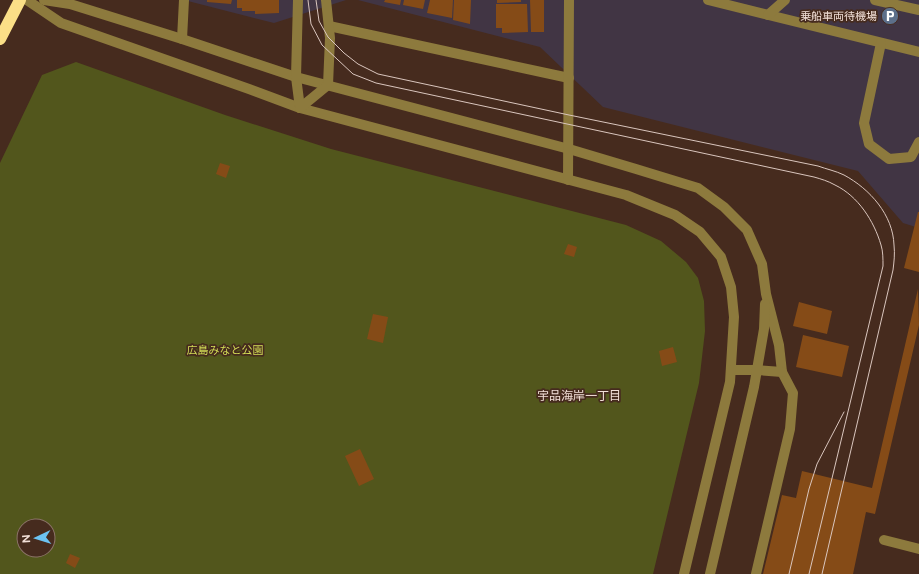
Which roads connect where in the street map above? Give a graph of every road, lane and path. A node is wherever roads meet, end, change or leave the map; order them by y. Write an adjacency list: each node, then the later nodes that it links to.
1 (20, 0): 15 (highway)
2 (27, 0): 21 (street)
3 (44, 0): 14 (street)
4 (184, 0): 14 (street)
5 (298, 0): 18 (street)
6 (326, 0): 13 (street)
7 (569, 0): 19 (street)
8 (708, 0): 12 (street)
9 (785, 0): 12 (street)
10 (875, 0): 11 (street)
11 (919, 10)
12 (768, 15): 16 (street)
13 (329, 26): 19 (street); 20 (street)
14 (182, 39): 18 (street)
15 (0, 40)
16 (881, 43): 17 (street); 22 (street)
17 (919, 52)
18 (296, 77): 20 (street); 21 (street)
19 (569, 78): 23 (street)
20 (328, 85): 21 (street); 23 (street)
21 (300, 108): 24 (street)
22 (919, 142)
23 (569, 149): 24 (street); 25 (street)
24 (568, 180): 26 (street)
25 (766, 294): 27 (street); 28 (street)
26 (731, 370): 27 (street); 31 (street)
27 (757, 370): 28 (street); 32 (street)
28 (782, 372): 33 (street)
29 (884, 540): 30 (street)
30 (919, 549)
31 (684, 574)
32 (710, 574)
33 (756, 574)

